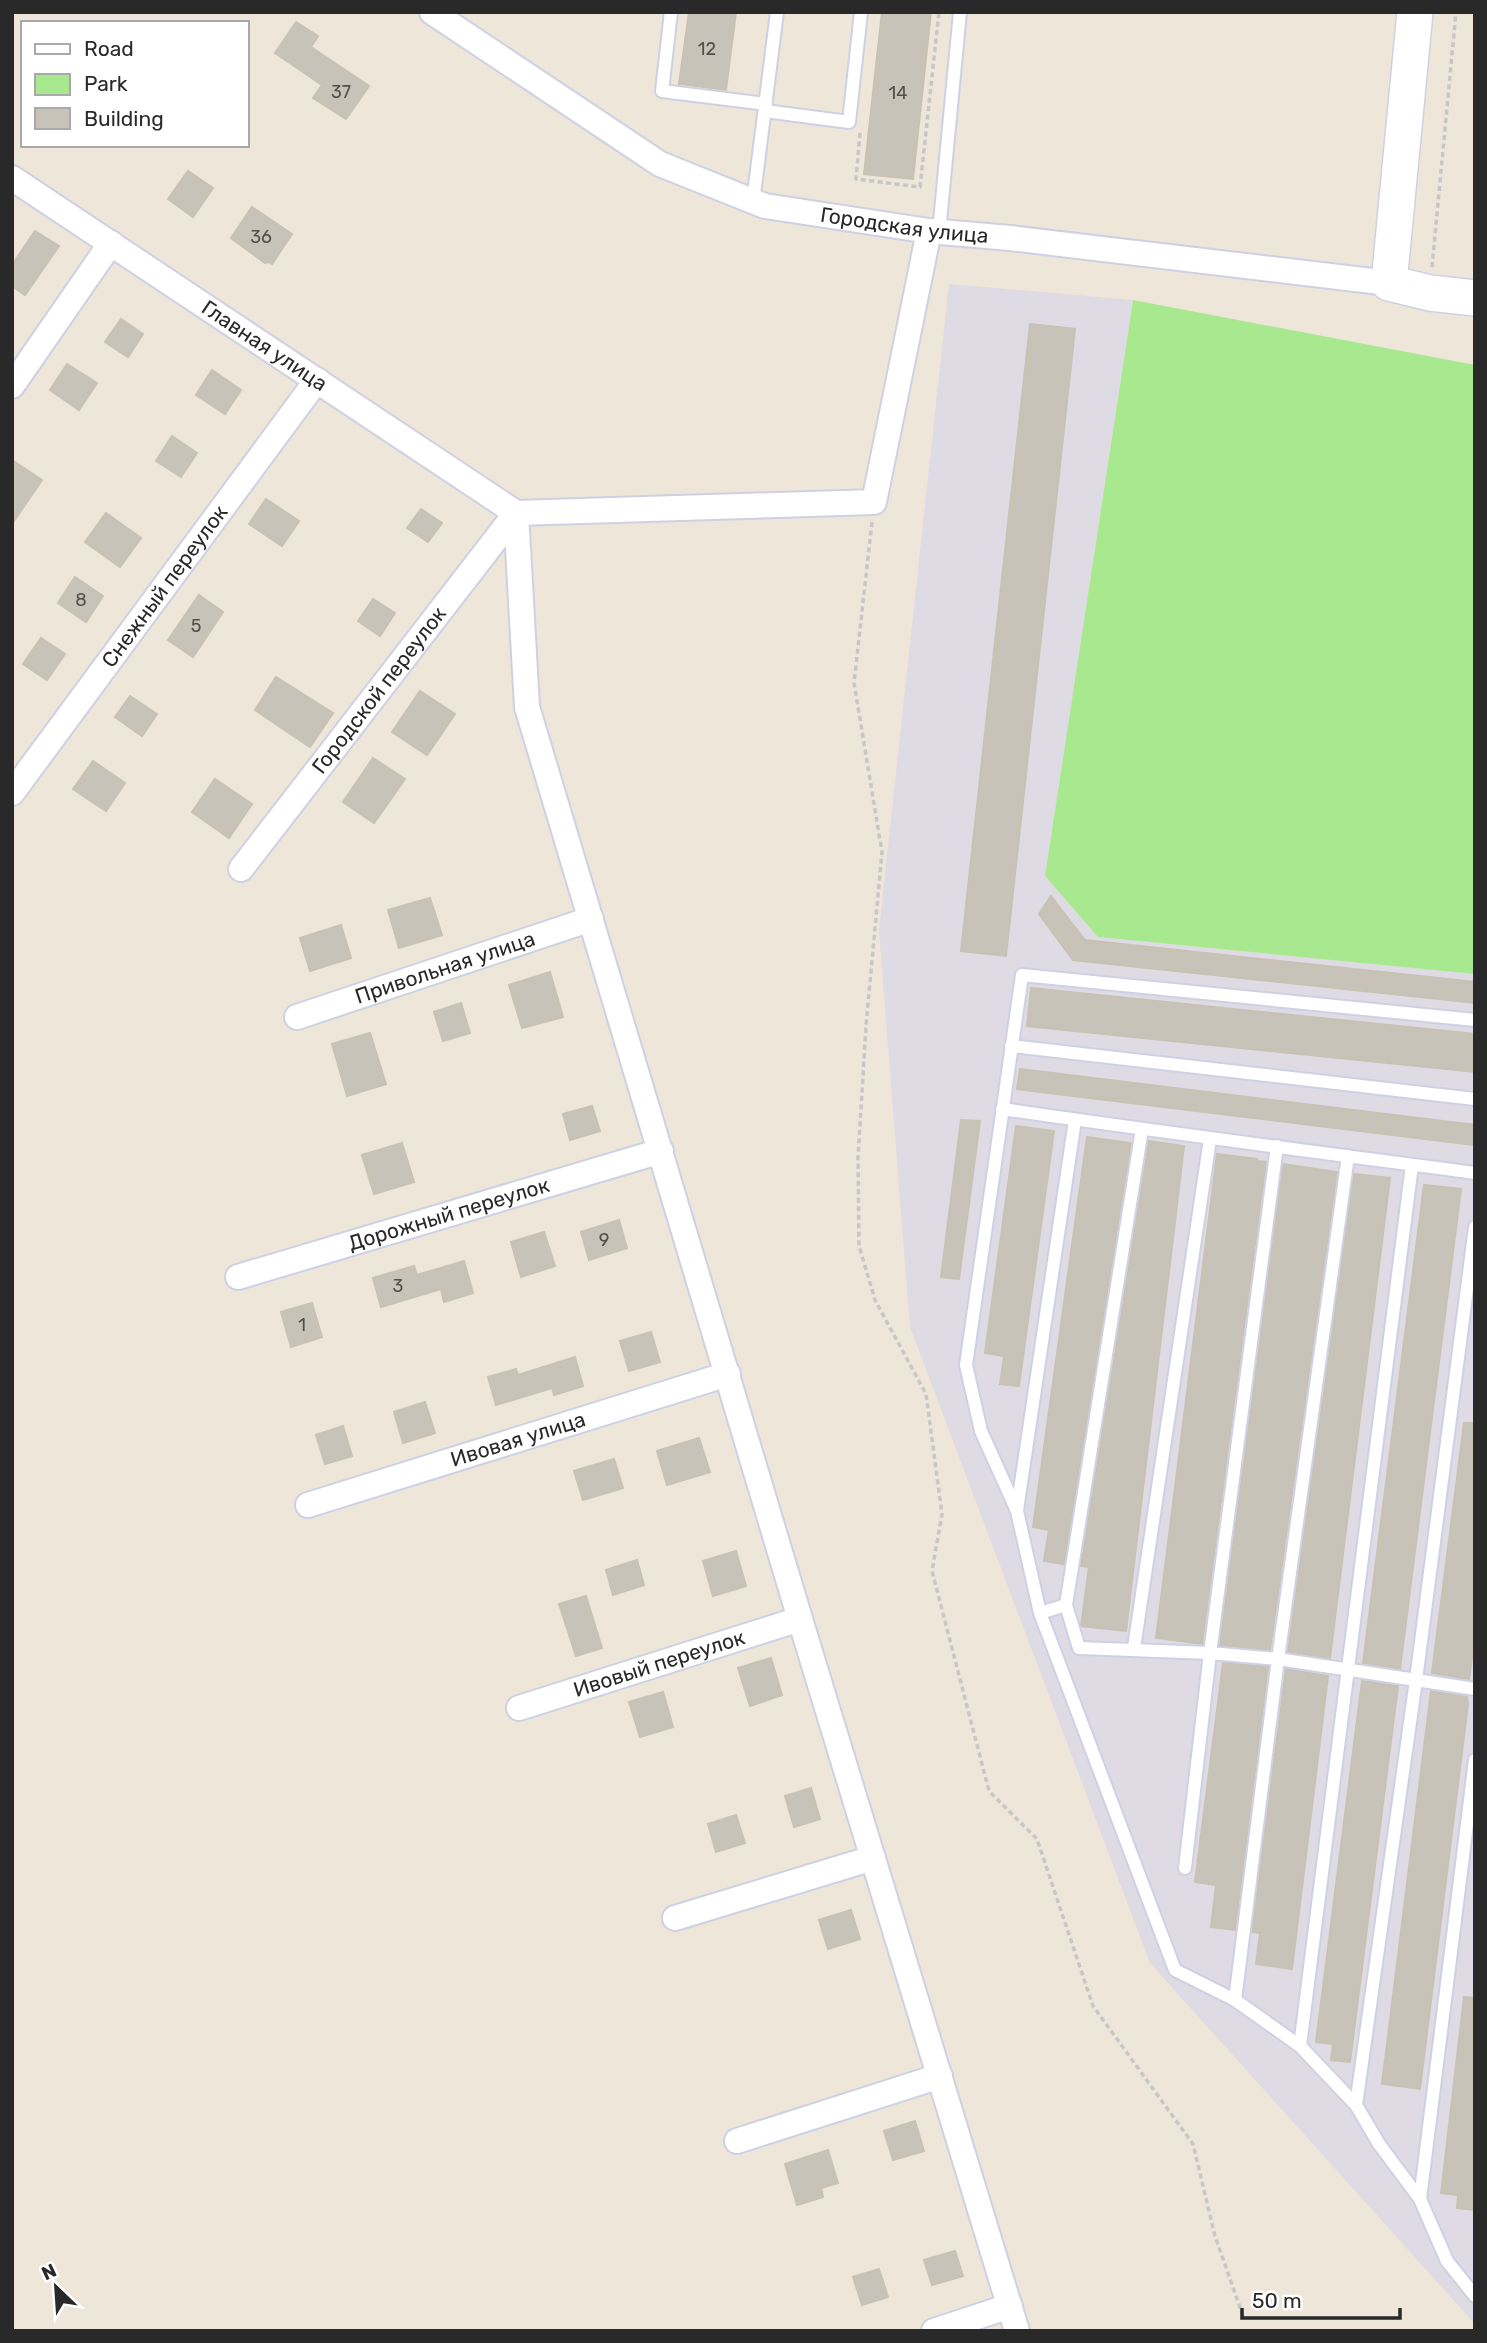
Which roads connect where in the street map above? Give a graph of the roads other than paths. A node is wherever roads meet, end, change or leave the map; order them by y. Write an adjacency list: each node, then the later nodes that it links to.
1 (432, 12): 9 (street, Городская улица)
2 (671, 12): 7 (lane)
3 (777, 12): 7 (lane)
4 (861, 12): 7 (lane)
5 (960, 12): 10 (lane)
6 (1415, 12): 12 (main road)
7 (765, 108): 9 (lane)
8 (12, 177): 11 (street, Главная улица)
9 (753, 202): 10 (street, Городская улица)
10 (934, 232): 12 (street, Городская улица); 16 (street)
11 (111, 243): 14 (street, Главная улица); 15 (street)
12 (1389, 284): 13 (main road, Городская улица)
13 (1475, 298)
14 (317, 380): 16 (street, Главная улица); 17 (street, Снежный переулок)
15 (12, 386)
16 (516, 513): 18 (street, Городской переулок); 19 (street)
17 (12, 793)
18 (241, 869)
19 (591, 919): 20 (street, Привольная улица); 29 (street)
20 (297, 1017)
21 (1475, 1020): 22 (lane)
22 (1011, 1045): 23 (lane); 24 (lane)
23 (1475, 1099)
24 (1002, 1109): 25 (lane); 37 (lane)
25 (1075, 1120): 26 (lane); 37 (lane)
26 (1142, 1129): 27 (lane); 38 (lane)
27 (1210, 1139): 28 (lane); 41 (lane)
28 (1278, 1146): 30 (lane); 42 (lane)
29 (661, 1151): 34 (street, Дорожный переулок); 35 (street)
30 (1348, 1156): 31 (lane); 43 (lane)
31 (1412, 1164): 32 (lane); 44 (lane)
32 (1475, 1173)
33 (1475, 1227): 45 (lane)
34 (238, 1277)
35 (729, 1374): 36 (street, Ивовая улица); 40 (street)
36 (308, 1505)
37 (1017, 1511): 39 (lane)
38 (1066, 1605): 39 (lane); 41 (lane)
39 (1040, 1613): 52 (lane)
40 (800, 1619): 47 (street, Ивовый переулок); 49 (street)
41 (1134, 1648): 42 (lane)
42 (1210, 1653): 43 (lane); 50 (lane)
43 (1278, 1659): 44 (lane); 52 (lane)
44 (1348, 1671): 45 (lane); 53 (lane)
45 (1416, 1680): 46 (lane); 55 (lane)
46 (1475, 1689)
47 (519, 1708)
48 (1475, 1760): 57 (lane)
49 (873, 1858): 51 (street); 54 (street)
50 (1185, 1868)
51 (675, 1918)
52 (1235, 2000): 53 (lane)
53 (1300, 2046): 55 (lane)
54 (940, 2076): 56 (street); 59 (street)
55 (1356, 2105): 57 (lane)
56 (737, 2141)
57 (1420, 2199): 58 (lane)
58 (1475, 2296)
59 (1010, 2306): 60 (street); 61 (street)
60 (934, 2331)
61 (1017, 2331)

